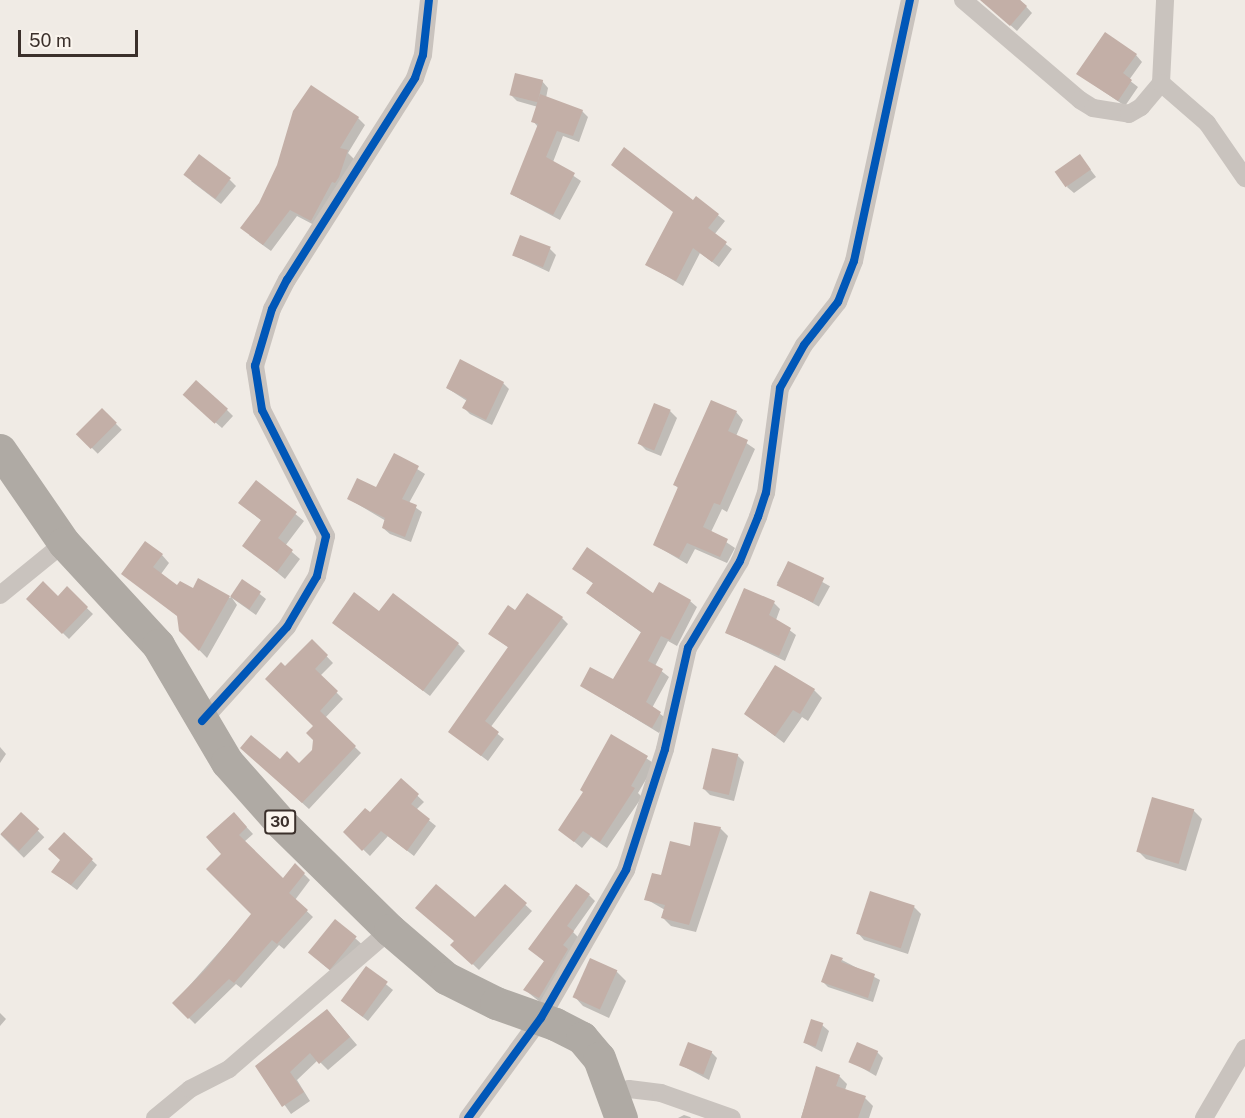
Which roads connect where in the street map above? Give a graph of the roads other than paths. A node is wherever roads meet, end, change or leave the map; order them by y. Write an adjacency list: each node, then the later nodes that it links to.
1 (429, 0): 10 (street)
2 (910, 0): 12 (street)
3 (963, 0): 5 (street)
4 (1165, 0): 5 (street)
5 (1161, 83): 6 (street)
6 (1245, 178)
7 (0, 450): 8 (highway, 30)
8 (64, 543): 9 (street); 10 (highway, 30)
9 (0, 595)
10 (202, 721): 11 (highway, 30)
11 (390, 930): 12 (highway, 30); 15 (street)
12 (541, 1018): 14 (highway, 30); 16 (street)
13 (1245, 1048): 18 (street)
14 (617, 1106): 17 (street)
15 (155, 1118)
16 (468, 1118)
17 (732, 1118)
18 (1204, 1118)

